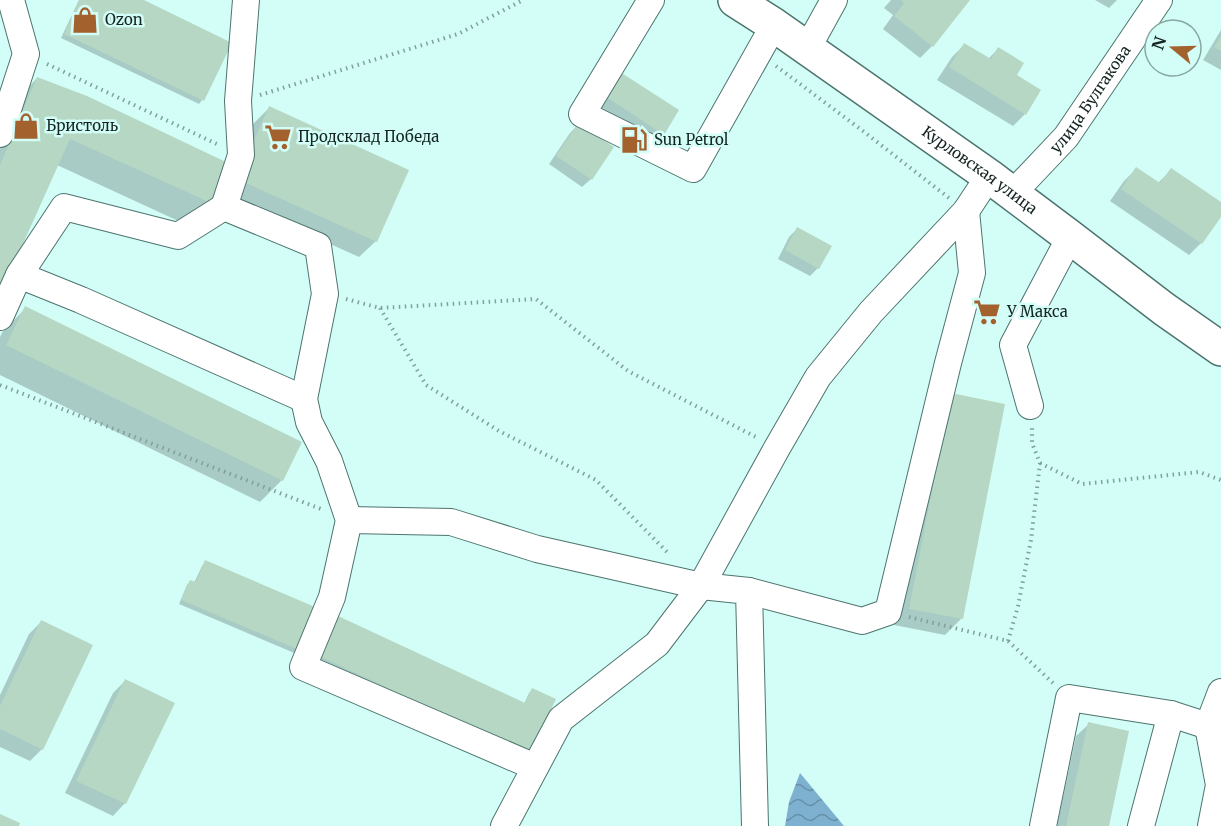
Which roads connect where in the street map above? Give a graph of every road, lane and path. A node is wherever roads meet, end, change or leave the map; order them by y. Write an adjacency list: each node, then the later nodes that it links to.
1 (11, 0): 11 (street)
2 (246, 0): 12 (street)
3 (523, 0): 12 (path)
4 (651, 0): 10 (street)
5 (735, 0): 8 (main road, Курловская улица)
6 (834, 0): 9 (street)
7 (1159, 0): 15 (street, улица Булгакова)
8 (774, 25): 9 (main road, Курловская улица); 10 (street)
9 (807, 49): 15 (main road, Курловская улица)
10 (759, 53): 17 (path)
11 (26, 54): 13 (street); 14 (path)
12 (238, 101): 14 (street)
13 (0, 134)
14 (242, 155): 16 (street)
15 (1001, 185): 17 (street, улица Булгакова); 18 (main road, Курловская улица)
16 (224, 207): 19 (street); 20 (street)
17 (966, 211): 28 (street, улица Булгакова); 34 (street)
18 (1070, 237): 23 (main road, Курловская улица); 26 (street)
19 (19, 275): 22 (street); 25 (street)
20 (325, 294): 21 (path); 25 (street)
21 (380, 308): 28 (path); 32 (path)
22 (0, 317)
23 (1221, 349)
24 (0, 385): 31 (path)
25 (303, 399): 31 (street)
26 (1030, 406)
27 (1032, 443): 29 (path)
28 (777, 448): 32 (street, улица Булгакова)
29 (1040, 463): 30 (path); 35 (path)
30 (1221, 480)
31 (349, 520): 32 (street); 40 (street)
32 (701, 586): 33 (street); 40 (street, улица Булгакова)
33 (749, 591): 34 (street); 43 (street)
34 (888, 612): 35 (path)
35 (1008, 641): 37 (path)
36 (1221, 692): 39 (street)
37 (1069, 698): 38 (street); 44 (street)
38 (1171, 714): 39 (street); 45 (street)
39 (1208, 726): 41 (street)
40 (536, 767): 42 (street, улица Булгакова)
41 (1220, 785): 46 (street)
42 (504, 826)
43 (755, 826)
44 (1043, 826)
45 (1141, 826)
46 (1211, 826)

